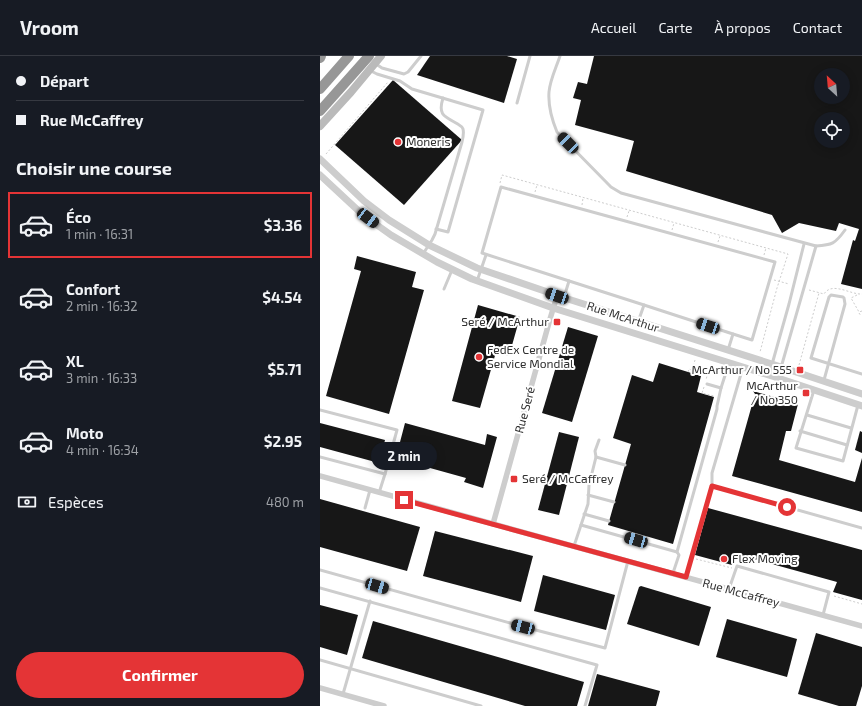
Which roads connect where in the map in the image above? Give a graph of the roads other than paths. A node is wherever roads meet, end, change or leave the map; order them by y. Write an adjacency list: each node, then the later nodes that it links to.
1 (349, 56): 8 (highway)
2 (381, 56): 6 (main road)
3 (421, 56): 6 (lane)
4 (530, 56): 10 (lane)
5 (560, 56): 19 (lane)
6 (372, 60): 7 (main road); 11 (highway)
7 (369, 70): 9 (lane); 12 (main road)
8 (320, 89)
9 (443, 98): 17 (lane); 17 (lane)
10 (517, 103)
11 (320, 111)
12 (320, 126)
13 (322, 157): 15 (street, Rue McArthur)
14 (320, 174): 16 (street, Rue McArthur)
15 (371, 206): 16 (lane); 20 (street, Rue McArthur)
16 (363, 215): 22 (street, Rue McArthur)
17 (436, 229): 20 (lane)
18 (845, 230): 21 (lane)
19 (804, 244): 21 (lane); 36 (lane)
20 (429, 245): 22 (lane); 25 (street, Rue McArthur)
21 (816, 246): 39 (lane)
22 (424, 254): 24 (street, Rue McArthur)
23 (486, 255): 25 (lane); 27 (lane); 33 (lane)
24 (452, 270): 26 (street, Rue McArthur); 28 (lane)
25 (481, 270): 26 (lane); 29 (street, Rue McArthur)
26 (477, 281): 31 (street, Rue McArthur)
27 (569, 281): 29 (lane); 30 (lane)
28 (444, 289)
29 (557, 296): 31 (street, Rue Seré); 32 (street, Rue McArthur)
30 (644, 305): 32 (lane); 33 (lane)
31 (554, 308): 35 (street, Rue McArthur); 68 (street, Rue Seré)
32 (638, 322): 34 (street, Rue McArthur)
33 (733, 334): 34 (lane)
34 (728, 350): 36 (street, Rue McArthur)
35 (729, 363): 38 (street, Rue McArthur); 45 (lane)
36 (772, 364): 39 (street, Rue McArthur); 41 (lane)
37 (828, 364): 37 (lane); 40 (lane); 43 (lane)
38 (743, 367): 41 (street, Rue McArthur); 60 (lane)
39 (781, 367): 42 (lane); 43 (street, Rue McArthur)
40 (862, 374)
41 (769, 375): 42 (street, Rue McArthur)
42 (778, 378): 46 (street, Rue McArthur)
43 (823, 381): 47 (street, Rue McArthur)
44 (707, 384): 45 (lane)
45 (721, 388): 72 (lane)
46 (814, 390): 48 (street, Rue McArthur); 50 (lane)
47 (862, 394)
48 (860, 405): 51 (lane)
49 (320, 410): 58 (lane)
50 (807, 415): 51 (lane); 52 (lane)
51 (851, 428): 54 (lane)
52 (800, 431): 54 (lane); 54 (lane)
53 (599, 440): 56 (lane)
54 (847, 445)
55 (320, 457): 58 (lane)
56 (596, 457): 57 (lane); 63 (lane)
57 (625, 464)
58 (385, 474): 62 (lane)
59 (320, 476): 61 (street, Rue McCaffrey)
60 (712, 486): 70 (lane); 76 (lane)
61 (370, 490): 62 (street, Rue McCaffrey); 65 (lane)
62 (379, 493): 68 (street, Rue McCaffrey)
63 (588, 495): 64 (lane); 66 (lane)
64 (614, 502)
65 (364, 508)
66 (584, 514): 67 (lane); 69 (lane)
67 (609, 521)
68 (493, 524): 71 (street, Rue McCaffrey)
69 (581, 525): 71 (lane); 72 (lane)
70 (862, 528)
71 (574, 546): 73 (street, Rue McCaffrey)
72 (677, 552): 75 (lane)
73 (628, 561): 74 (lane); 75 (street, Rue McCaffrey)
74 (320, 570)
75 (673, 574): 76 (street, Rue McCaffrey)
76 (686, 577): 78 (street, Rue McCaffrey)
77 (320, 588): 79 (lane)
78 (729, 590): 80 (street, Rue McCaffrey); 80 (lane)
79 (370, 601): 83 (lane); 88 (lane)
80 (823, 615): 81 (street, Rue McCaffrey)
81 (862, 626)
82 (320, 660): 83 (lane)
83 (350, 668): 85 (lane); 87 (lane)
84 (320, 688): 85 (street)
85 (343, 694): 86 (street)
86 (384, 706)
87 (481, 706)
88 (585, 706)

